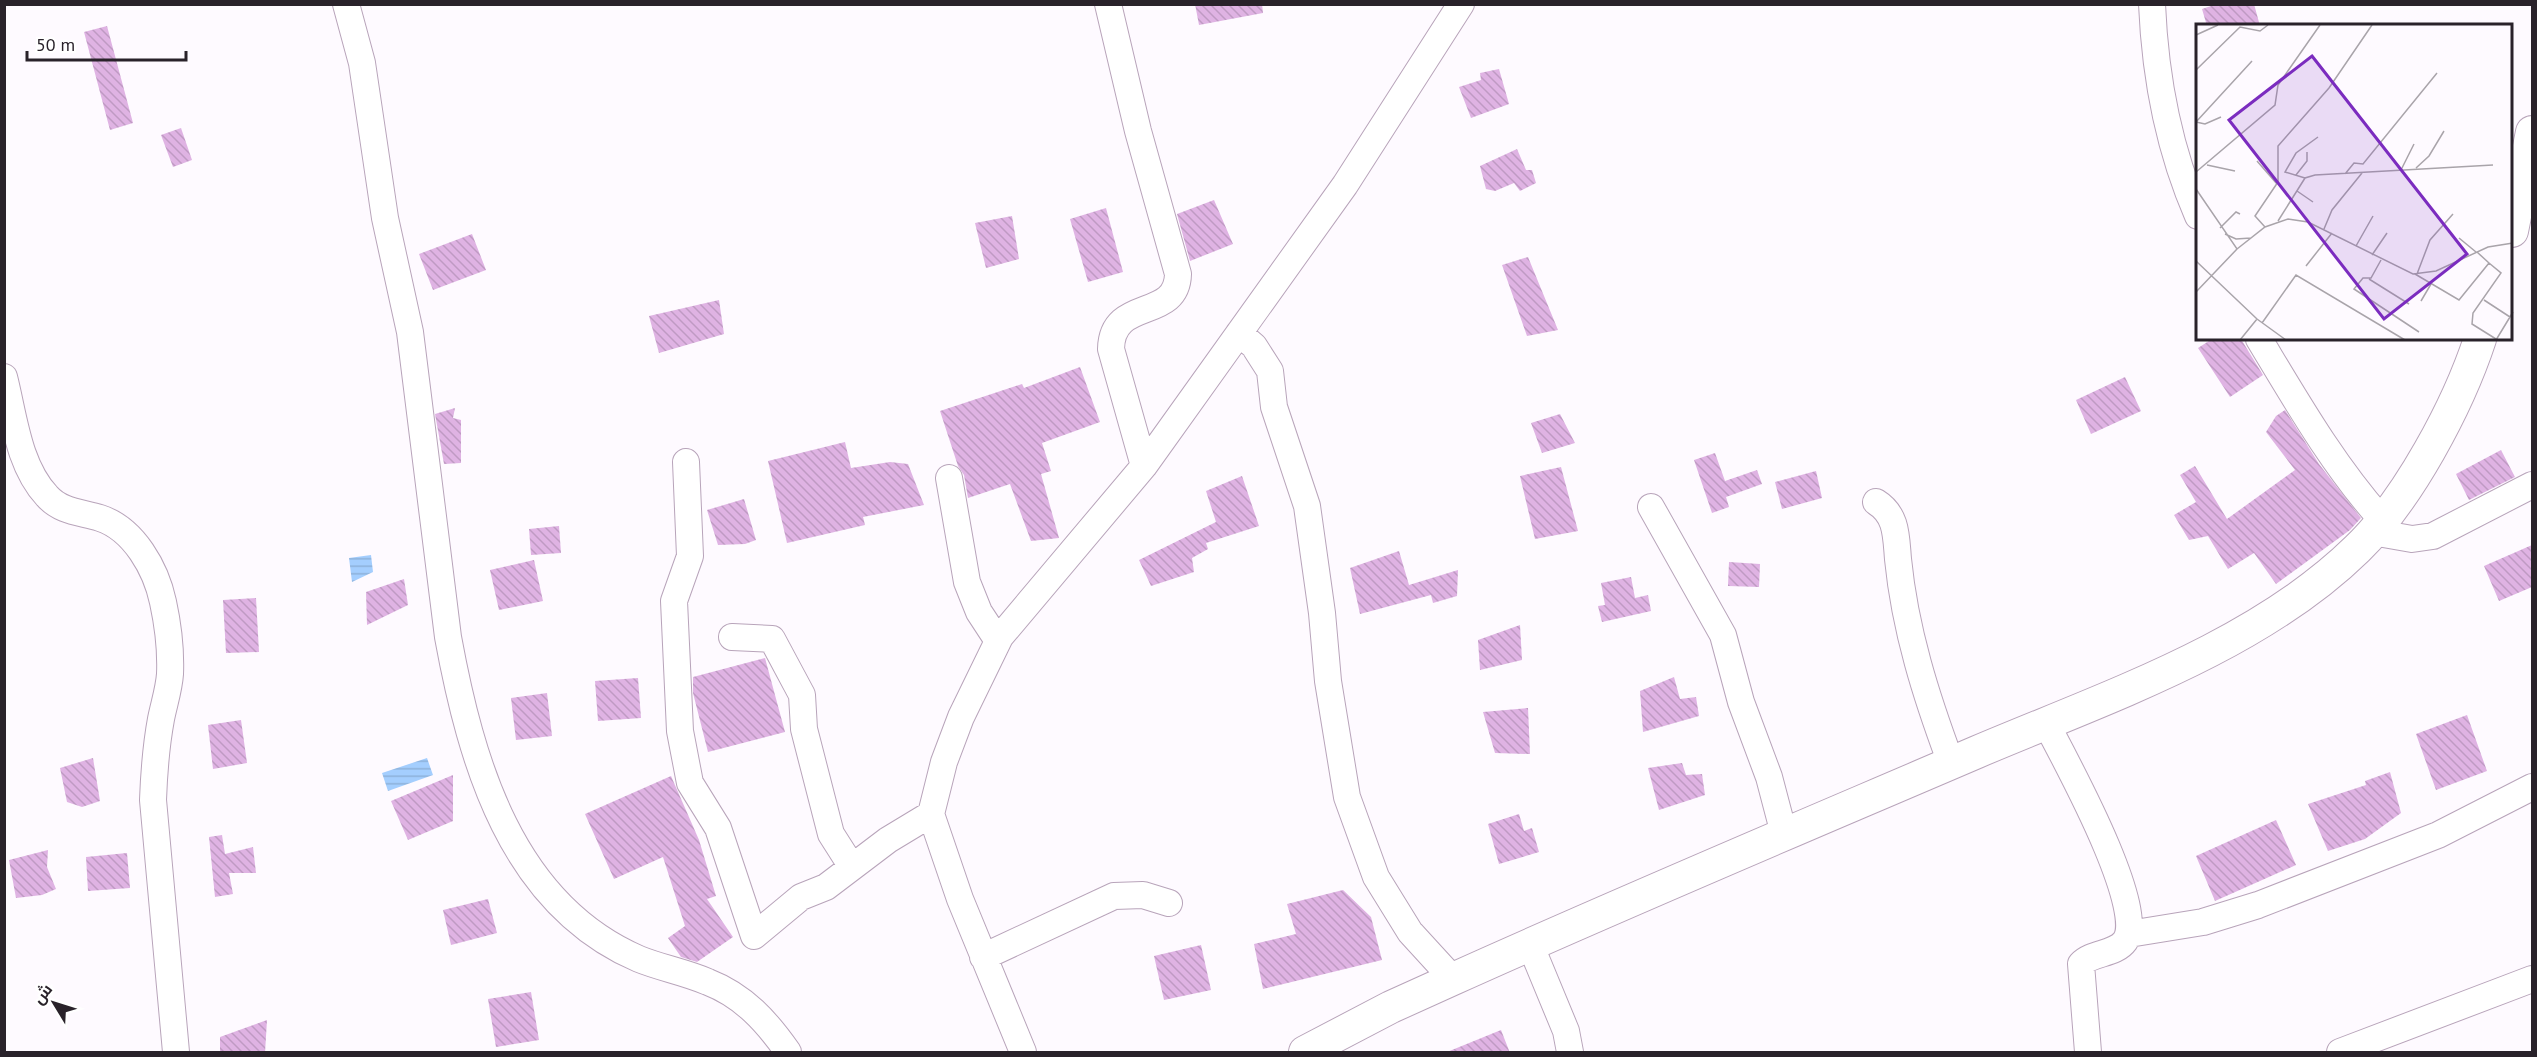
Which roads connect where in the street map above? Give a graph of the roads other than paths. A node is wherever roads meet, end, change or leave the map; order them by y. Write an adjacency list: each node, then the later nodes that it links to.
1 (346, 4): 34 (street)
2 (1108, 4): 13 (street)
3 (1461, 4): 8 (street)
4 (2152, 4): 6 (street)
5 (2532, 132): 7 (street)
6 (2196, 210)
7 (2513, 222)
8 (1239, 333): 13 (street); 31 (street)
9 (2260, 340): 18 (street)
10 (2480, 340): 18 (street)
11 (4, 377): 33 (street)
12 (686, 462): 26 (street)
13 (1144, 466): 20 (street)
14 (949, 478): 20 (street)
15 (2532, 485): 18 (street)
16 (1876, 502): 22 (street)
17 (1651, 507): 25 (street)
18 (2377, 526): 21 (street)
19 (732, 637): 26 (street)
20 (998, 641): 24 (street)
21 (2046, 723): 22 (street); 28 (street)
22 (1951, 763): 25 (street)
23 (2532, 787): 28 (street)
24 (931, 814): 26 (street); 30 (street)
25 (1784, 834): 29 (street)
26 (852, 867)
27 (1168, 903): 30 (street)
28 (2129, 934): 38 (street)
29 (1530, 944): 31 (street); 37 (street)
30 (983, 957): 35 (street)
31 (1453, 979): 36 (street)
32 (2532, 979): 39 (street)
33 (176, 1053)
34 (788, 1053)
35 (1023, 1053)
36 (1305, 1053)
37 (1570, 1053)
38 (2088, 1053)
39 (2340, 1053)

